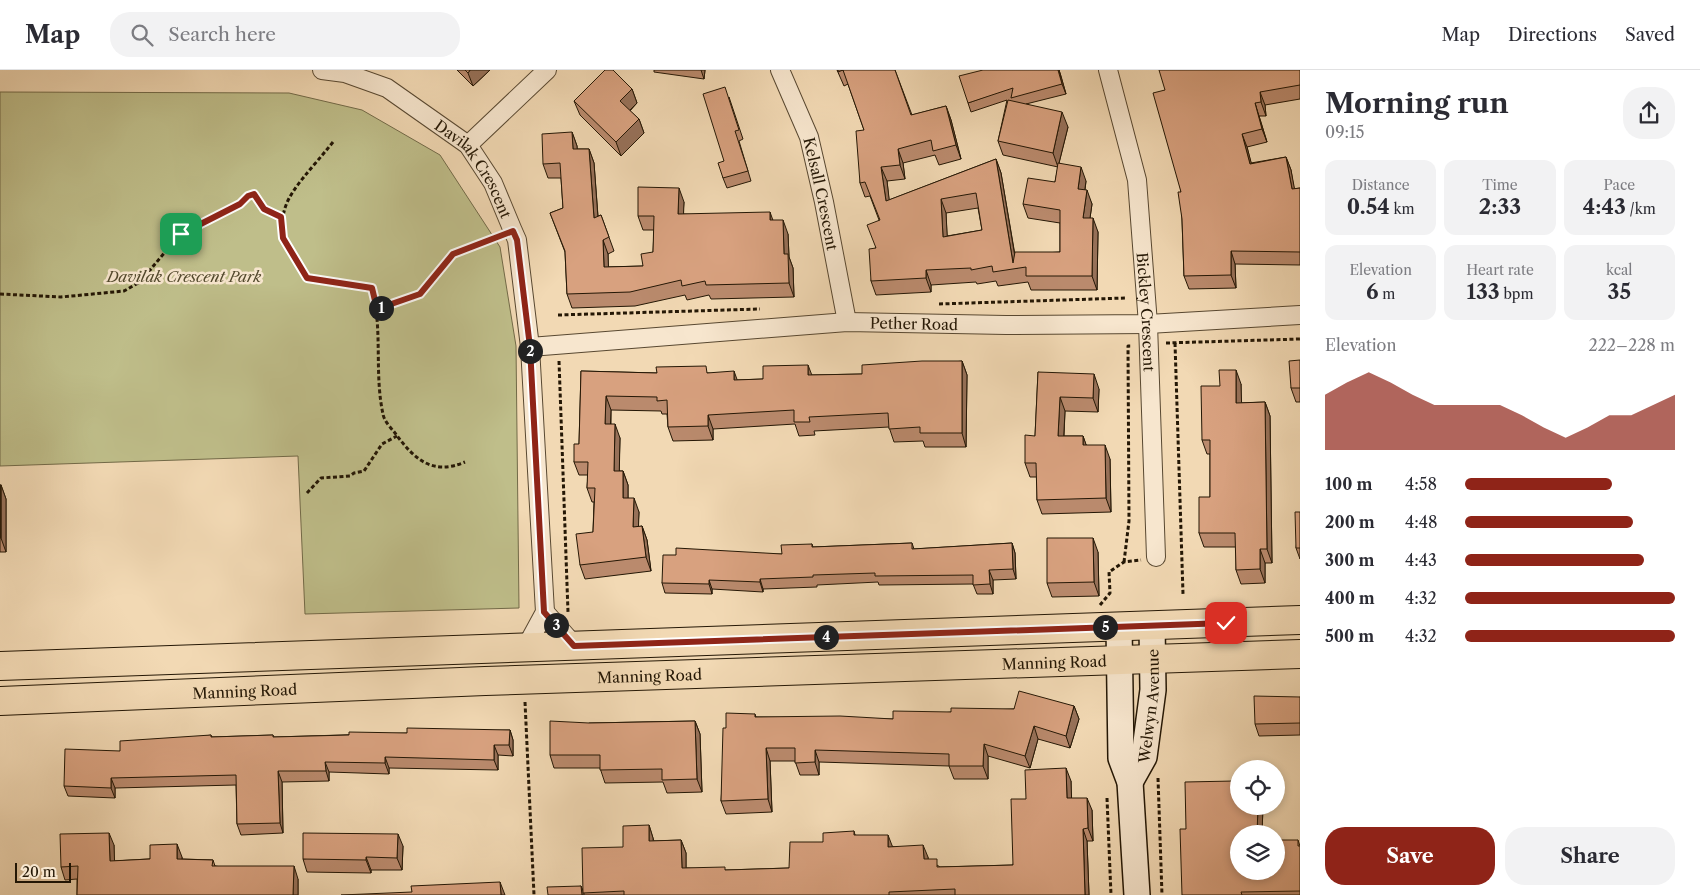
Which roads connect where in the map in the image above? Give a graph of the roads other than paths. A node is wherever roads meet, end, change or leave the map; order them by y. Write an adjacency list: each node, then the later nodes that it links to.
1 (322, 70): 5 (street, Davilak Crescent)
2 (547, 70): 5 (street)
3 (780, 70): 7 (street, Kelsall Crescent)
4 (1108, 70): 8 (street, Bickley Crescent)
5 (468, 145): 9 (street, Davilak Crescent)
6 (1300, 315): 8 (street, Pether Road)
7 (846, 322): 8 (street, Pether Road); 9 (street, Pether Road)
8 (1148, 324): 10 (street, Bickley Crescent)
9 (530, 347): 11 (street, Davilak Crescent)
10 (1156, 557)
11 (544, 612): 15 (street); 16 (street)
12 (1300, 620): 13 (main road)
13 (1152, 625): 14 (main road); 18 (street, Welwyn Avenue)
14 (1119, 626): 15 (main road); 19 (street, Welwyn Avenue)
15 (574, 646): 16 (main road)
16 (526, 647): 20 (main road)
17 (1300, 654): 18 (main road, Manning Road)
18 (1152, 658): 19 (main road, Manning Road); 22 (street, Welwyn Avenue)
19 (1120, 659): 21 (main road, Manning Road); 22 (street, Welwyn Avenue)
20 (0, 666)
21 (0, 702)
22 (1130, 782): 23 (street, Welwyn Avenue)
23 (1136, 895)

